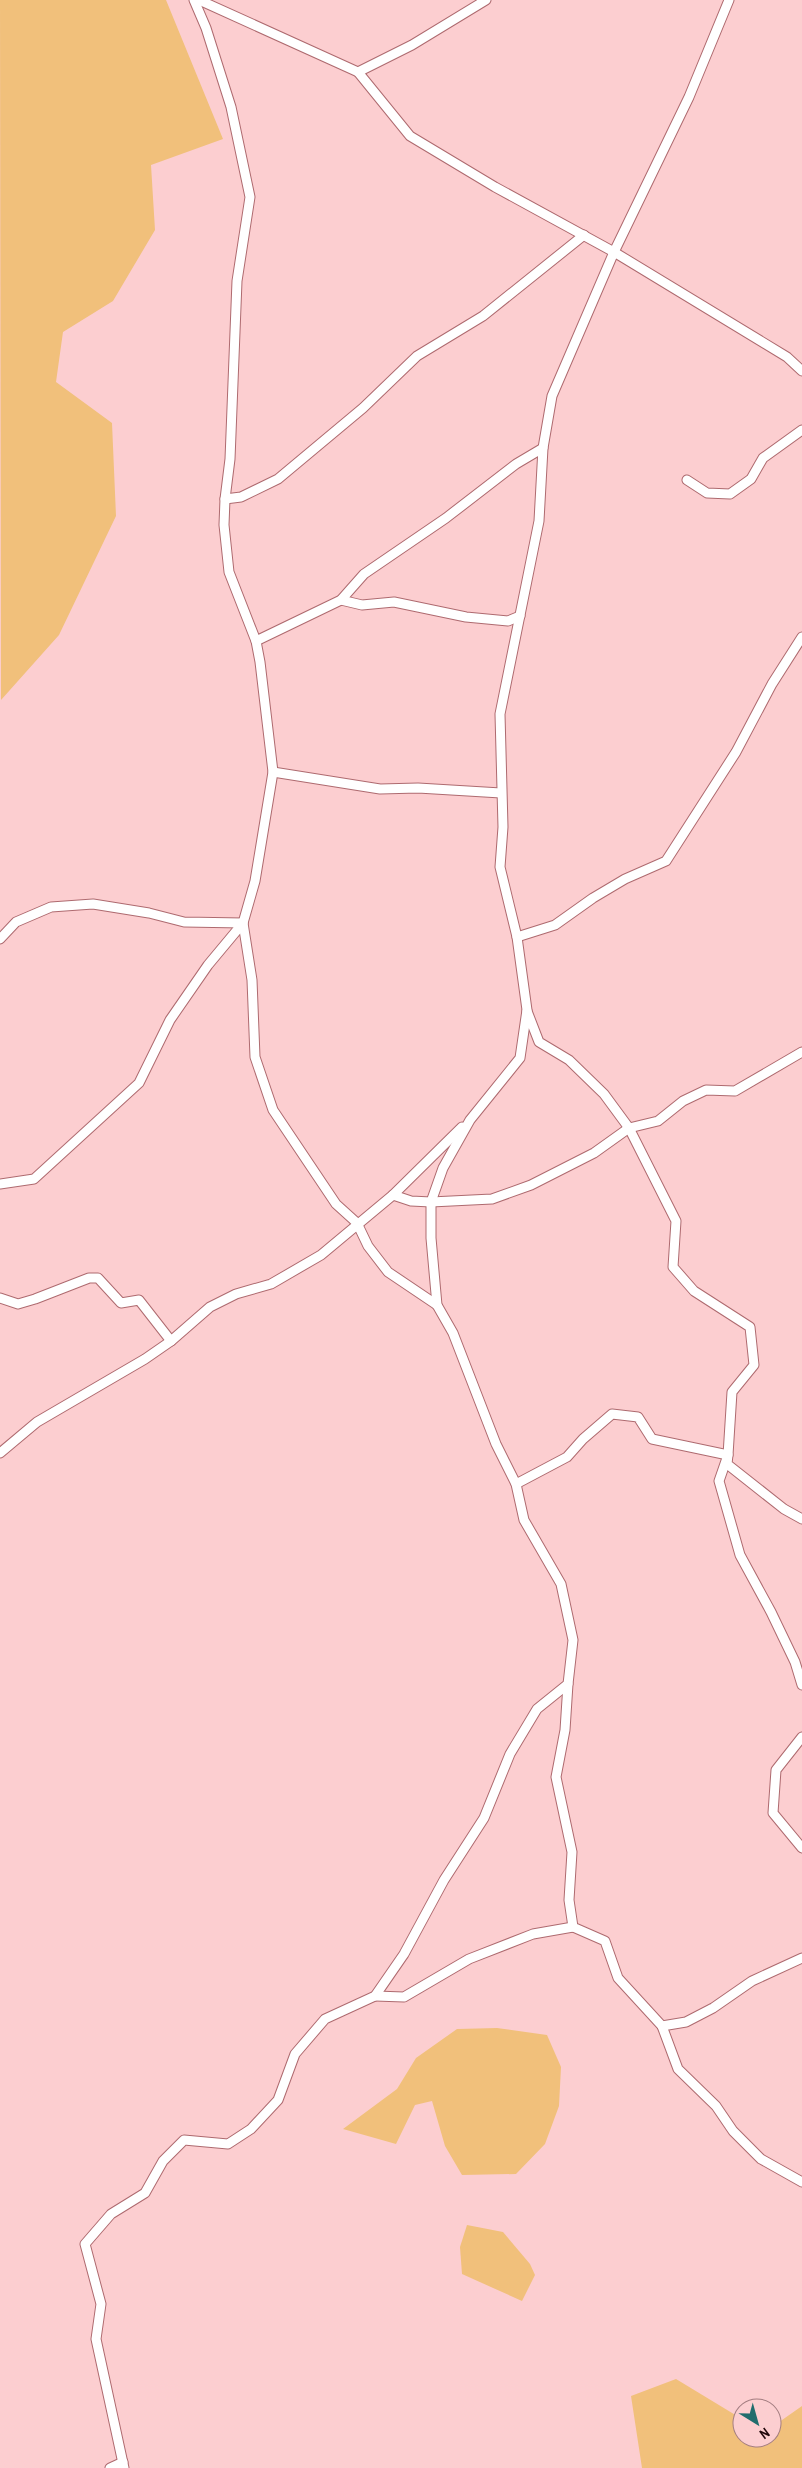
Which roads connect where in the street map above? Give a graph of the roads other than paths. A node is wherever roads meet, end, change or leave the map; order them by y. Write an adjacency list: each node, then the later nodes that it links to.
1 (194, 0): 12 (street)
2 (199, 0): 5 (street)
3 (486, 0): 5 (street)
4 (729, 0): 7 (street)
5 (358, 72): 6 (street)
6 (584, 235): 7 (street); 12 (street)
7 (614, 252): 8 (street); 10 (street)
8 (802, 371)
9 (802, 430): 11 (street)
10 (543, 448): 13 (street); 14 (street)
11 (687, 480)
12 (224, 499): 16 (street)
13 (341, 600): 14 (street); 16 (street)
14 (520, 616): 18 (street)
15 (802, 637): 20 (street)
16 (256, 641): 17 (street)
17 (273, 772): 18 (street); 19 (street)
18 (501, 793): 20 (street)
19 (243, 923): 21 (street); 26 (street); 29 (street)
20 (517, 937): 22 (street)
21 (0, 939)
22 (527, 1010): 24 (street); 25 (street)
23 (802, 1052): 25 (street)
24 (470, 1120): 27 (street); 28 (street)
25 (629, 1128): 28 (street); 34 (street)
26 (0, 1184)
27 (393, 1195): 28 (street); 29 (street)
28 (431, 1202): 31 (street)
29 (357, 1223): 31 (street); 32 (street)
30 (0, 1298): 32 (street)
31 (436, 1305): 35 (street)
32 (171, 1341): 33 (street)
33 (0, 1453)
34 (728, 1455): 35 (street); 36 (street); 38 (street)
35 (516, 1484): 37 (street)
36 (802, 1519)
37 (568, 1684): 41 (street); 43 (street)
38 (802, 1684)
39 (802, 1737): 40 (street)
40 (802, 1848)
41 (573, 1927): 43 (street); 44 (street)
42 (802, 1958): 44 (street)
43 (375, 1996): 46 (street)
44 (662, 2026): 45 (street)
45 (802, 2182)
46 (123, 2465): 47 (street)
47 (110, 2468)

